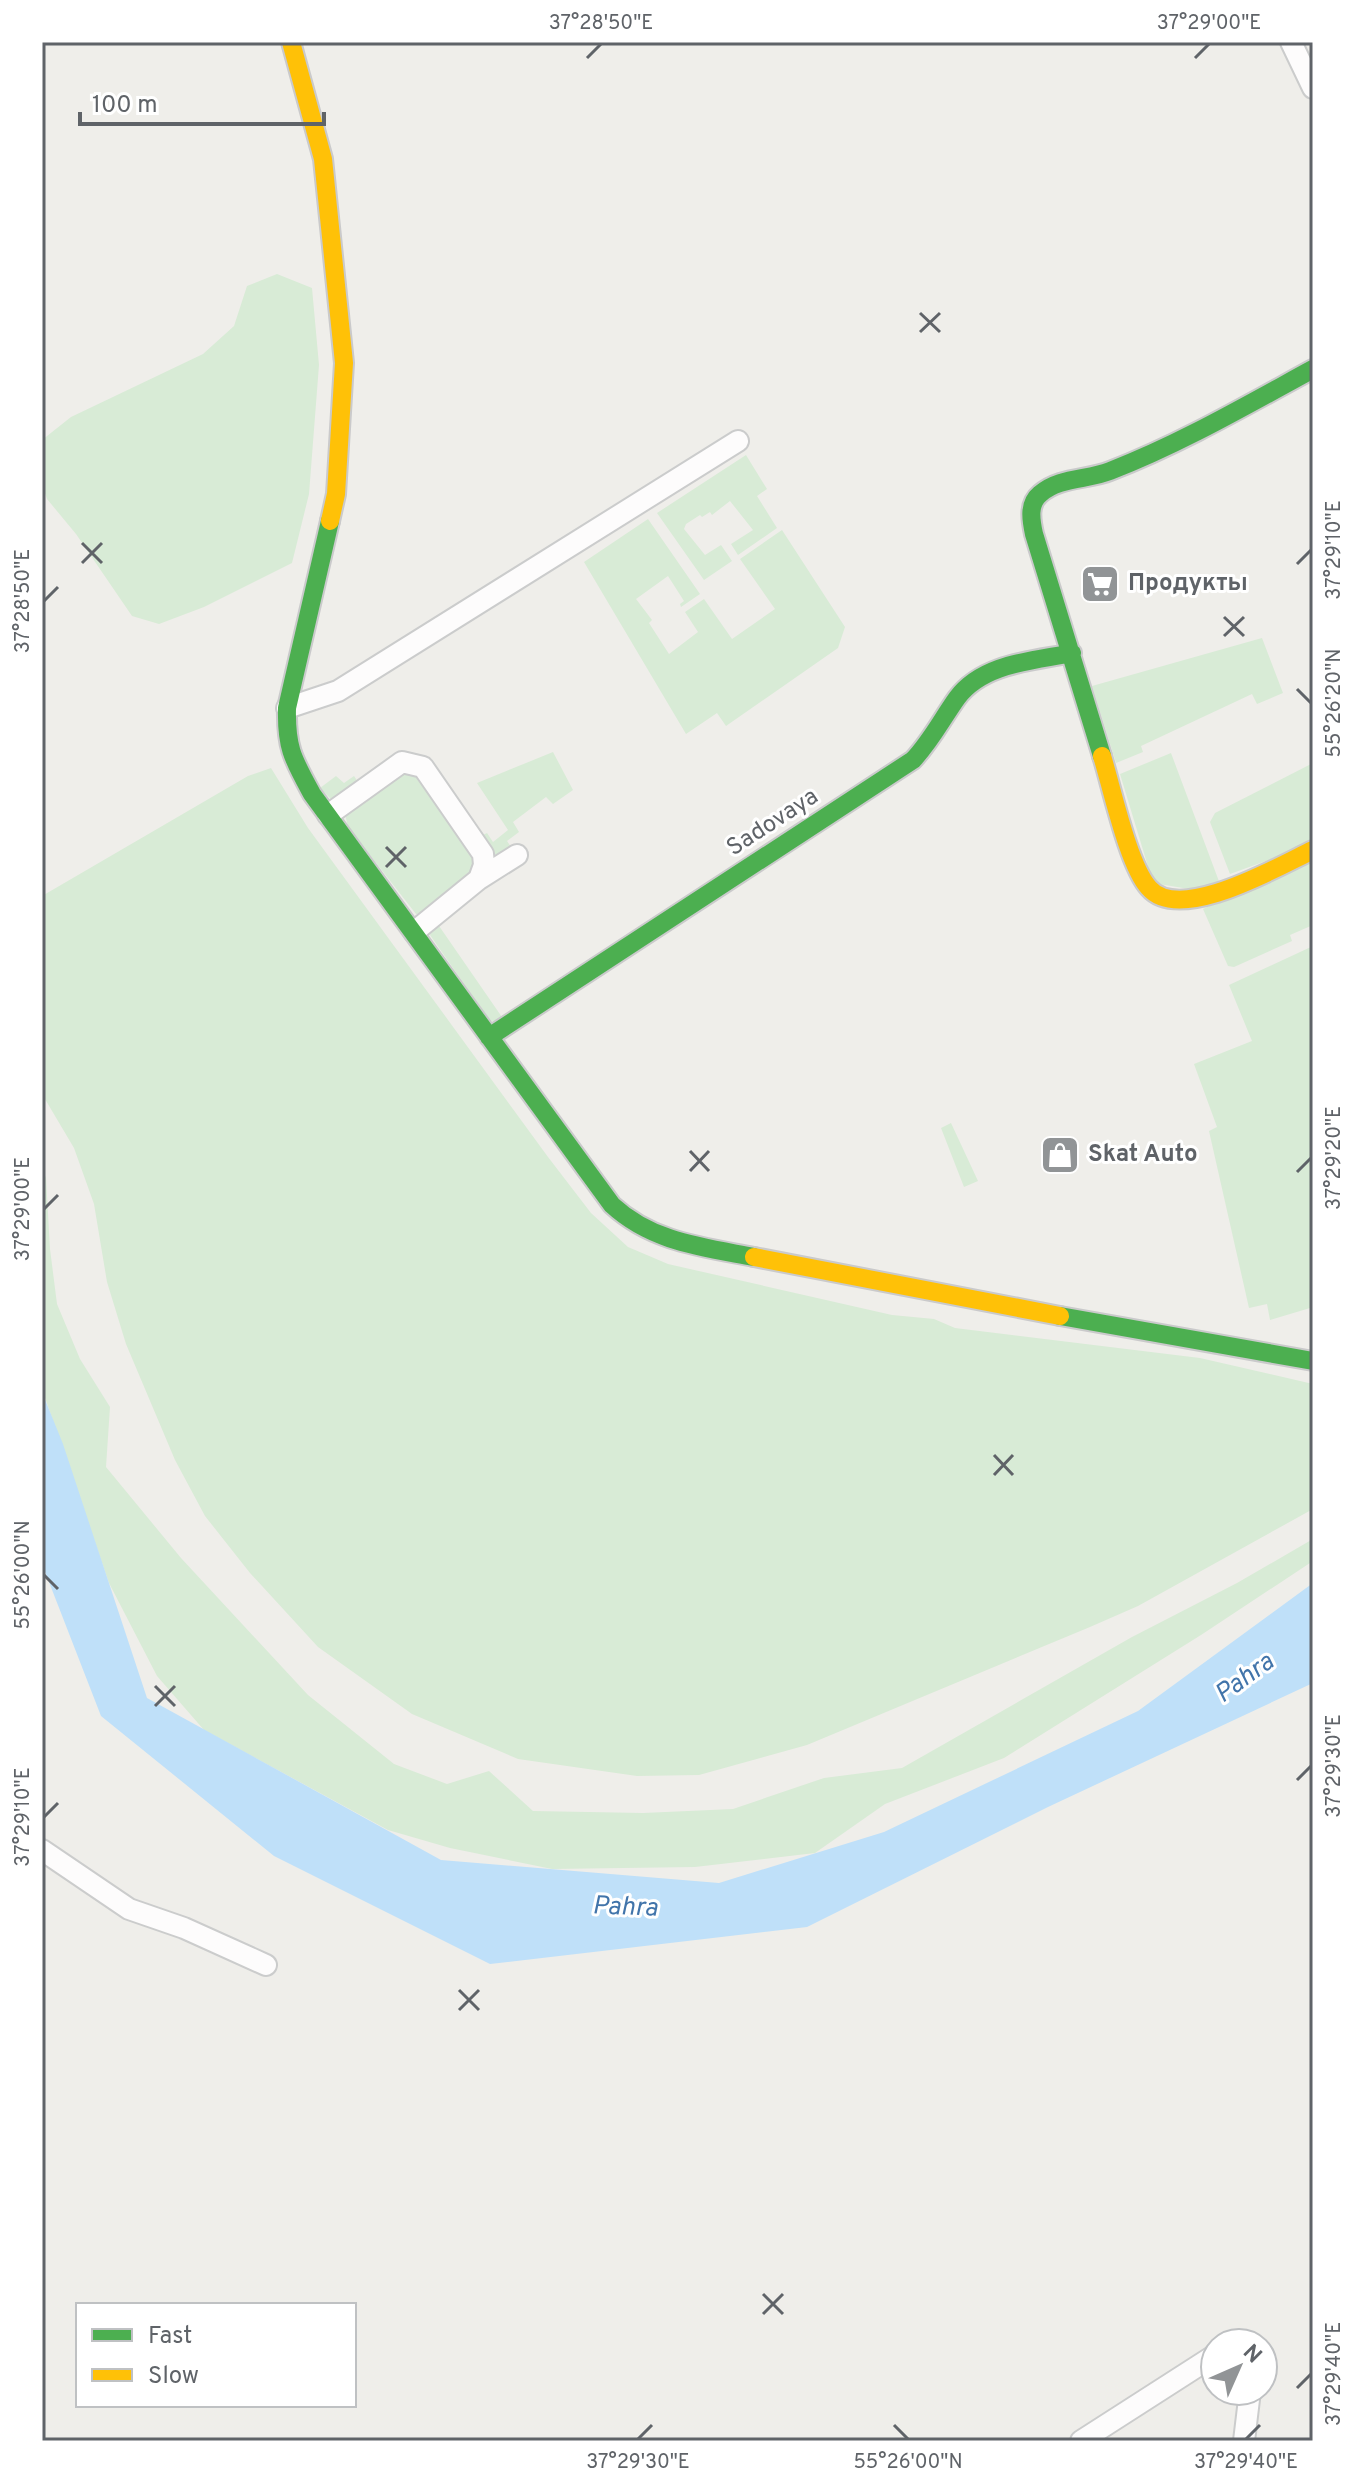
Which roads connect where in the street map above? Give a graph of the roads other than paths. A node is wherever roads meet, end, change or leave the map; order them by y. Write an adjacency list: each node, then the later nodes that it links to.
1 (291, 42): 7 (main road)
2 (1291, 42): 3 (street)
3 (1313, 88)
4 (1313, 369): 6 (main road)
5 (738, 441): 7 (street)
6 (1072, 653): 9 (main road); 13 (main road, Sadovaya)
7 (287, 708): 8 (main road)
8 (328, 815): 11 (street); 12 (main road)
9 (1313, 850)
10 (517, 855): 11 (street)
11 (479, 879): 12 (street)
12 (414, 932): 13 (main road)
13 (489, 1037): 14 (main road)
14 (1313, 1361)
15 (42, 1850): 16 (street)
16 (266, 1965)
17 (1199, 2365): 19 (street)
18 (1248, 2407): 20 (street)
19 (1081, 2441)
20 (1244, 2441)

